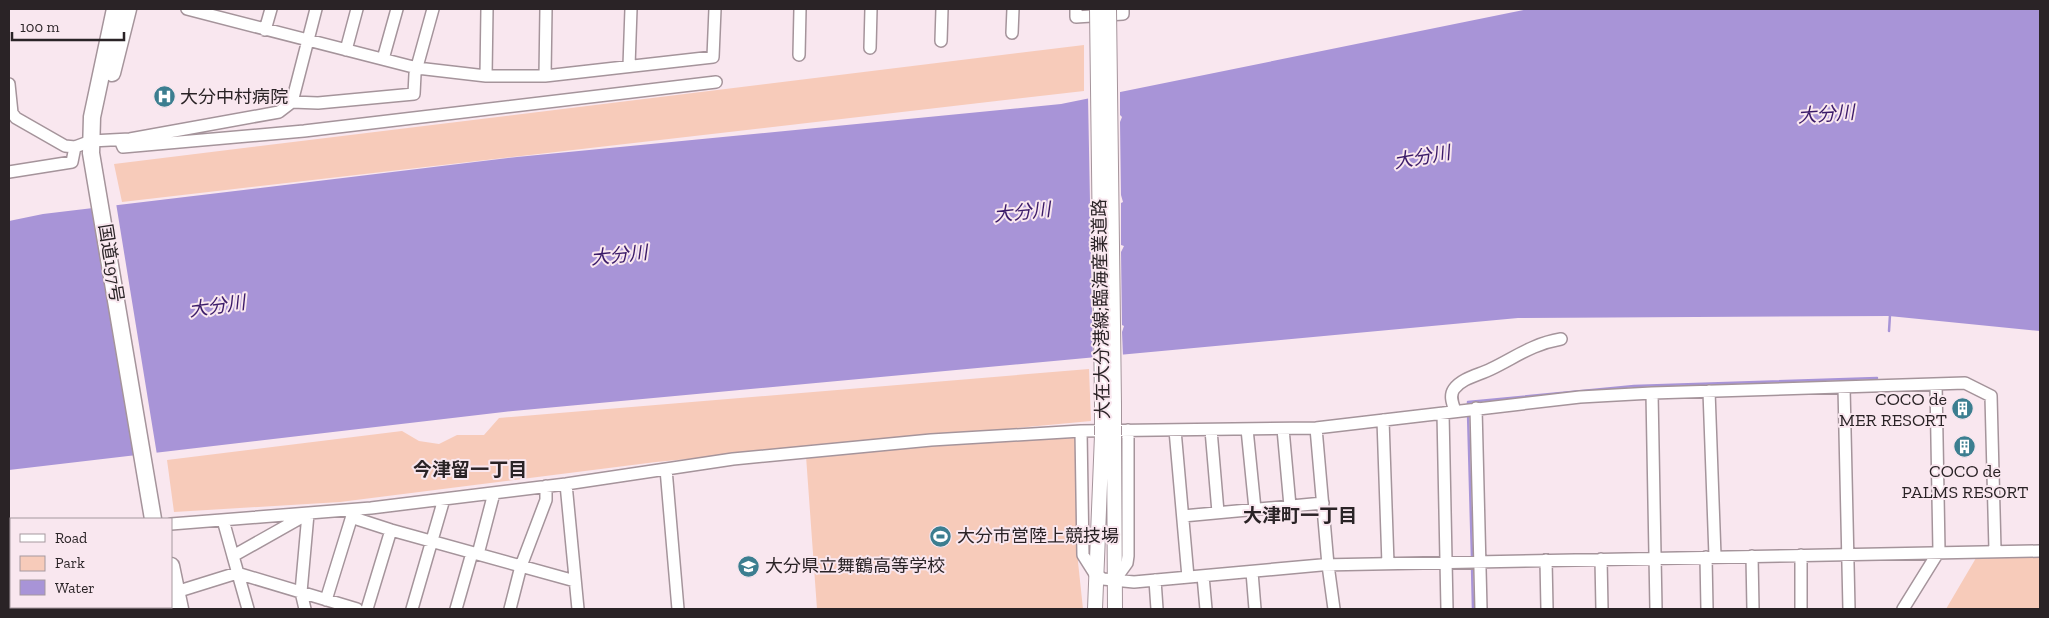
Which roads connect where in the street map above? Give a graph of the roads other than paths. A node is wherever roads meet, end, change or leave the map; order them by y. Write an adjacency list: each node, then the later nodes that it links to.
1 (115, 9): 39 (highway, 国道197号)
2 (128, 9): 39 (highway, 国道197号)
3 (190, 9): 21 (street)
4 (271, 9): 22 (street)
5 (316, 9): 24 (street)
6 (357, 9): 27 (street)
7 (397, 9): 29 (street)
8 (433, 9): 31 (street)
9 (487, 9): 32 (street)
10 (546, 9): 33 (street)
11 (631, 9): 30 (street)
12 (714, 9): 30 (street)
13 (800, 9): 28 (street)
14 (871, 9): 26 (street)
15 (942, 9): 25 (street)
16 (1013, 9): 23 (street)
17 (1076, 9): 20 (street)
18 (1097, 9): 47 (main road, 大在大分港線;臨海産業道路, bridge)
19 (1110, 9): 47 (main road, 大在大分港線;臨海産業道路, bridge)
20 (1123, 9)
21 (226, 14): 22 (street)
22 (265, 30): 24 (street)
23 (1012, 33)
24 (308, 41): 27 (street); 36 (street)
25 (941, 41)
26 (870, 48)
27 (346, 50): 29 (street)
28 (799, 55)
29 (383, 59): 31 (street)
30 (629, 66): 33 (street)
31 (417, 68): 32 (street); 36 (street)
32 (486, 76): 33 (street)
33 (545, 76)
34 (716, 82): 38 (street)
35 (9, 84): 37 (street)
36 (292, 102): 38 (street)
37 (10, 113): 40 (street)
38 (120, 140): 39 (street)
39 (96, 141): 40 (street); 65 (highway, 国道197号)
40 (75, 147): 41 (street)
41 (9, 172)
42 (1561, 338): 48 (street)
43 (1936, 384): 44 (street); 75 (street); 76 (street)
44 (1844, 387): 45 (street); 79 (street)
45 (1709, 391): 46 (street); 83 (street)
46 (1652, 393): 48 (street); 84 (street)
47 (1108, 404): 57 (main road, 大在大分港線;臨海産業道路)
48 (1467, 410): 49 (street); 88 (street)
49 (1443, 413): 50 (street); 87 (street)
50 (1383, 420): 51 (street); 89 (street)
51 (1316, 428): 53 (street); 63 (street)
52 (1247, 429): 53 (street); 55 (street); 66 (street)
53 (1283, 429): 64 (street)
54 (1175, 430): 55 (street); 57 (street); 70 (street)
55 (1210, 430): 67 (street)
56 (1081, 431): 57 (street); 58 (street); 95 (street)
57 (1112, 431): 95 (main road, 大在大分港線;臨海産業道路); 100 (main road, 大在大分港線;臨海産業道路)
58 (666, 469): 59 (street); 113 (street)
59 (566, 484): 60 (street); 99 (street)
60 (546, 486): 61 (street); 91 (street)
61 (494, 493): 62 (street); 78 (street)
62 (444, 499): 68 (street); 74 (street)
63 (1323, 503): 64 (street); 90 (street)
64 (1290, 506): 66 (street)
65 (154, 509)
66 (1255, 509): 67 (street)
67 (1218, 512): 70 (street)
68 (350, 513): 69 (street); 73 (street); 103 (street)
69 (308, 514): 71 (street); 81 (street); 102 (street)
70 (1183, 516): 97 (street)
71 (223, 520): 72 (street); 81 (street)
72 (172, 524)
73 (391, 530): 74 (street); 108 (street)
74 (432, 541): 78 (street); 109 (street)
75 (1995, 550): 76 (street); 77 (street)
76 (1939, 551): 79 (street); 129 (street)
77 (2040, 551)
78 (475, 554): 91 (street); 110 (street)
79 (1847, 554): 80 (street); 128 (street)
80 (1801, 555): 82 (street); 127 (street)
81 (233, 556): 94 (street)
82 (1752, 556): 83 (street); 126 (street)
83 (1711, 557): 84 (street); 125 (street)
84 (1655, 558): 85 (street); 124 (street)
85 (1601, 559): 86 (street); 123 (street)
86 (1546, 560): 88 (street); 122 (street)
87 (1446, 562): 88 (street); 89 (street); 120 (street)
88 (1475, 562): 121 (street)
89 (1388, 564): 90 (street)
90 (1328, 565): 93 (street); 119 (street)
91 (521, 566): 99 (street); 111 (street)
92 (172, 571): 101 (highway)
93 (1252, 572): 96 (street); 118 (street)
94 (237, 573): 101 (street); 102 (street); 105 (street)
95 (1095, 574): 100 (street); 114 (main road, 大在大分港線;臨海産業道路)
96 (1203, 576): 97 (street); 117 (street)
97 (1188, 577): 98 (street)
98 (1155, 580): 100 (street); 116 (street)
99 (575, 581): 112 (street)
100 (1114, 581): 115 (main road, 大在大分港線;臨海産業道路)
101 (176, 592): 104 (highway)
102 (301, 592): 103 (street); 106 (street)
103 (326, 600): 107 (street)
104 (180, 609)
105 (248, 609)
106 (305, 609)
107 (357, 609)
108 (367, 609)
109 (412, 609)
110 (456, 609)
111 (510, 609)
112 (578, 609)
113 (678, 609)
114 (1095, 609)
115 (1115, 609)
116 (1157, 609)
117 (1206, 609)
118 (1255, 609)
119 (1334, 609)
120 (1448, 609)
121 (1482, 609)
122 (1547, 609)
123 (1602, 609)
124 (1656, 609)
125 (1707, 609)
126 (1753, 609)
127 (1801, 609)
128 (1849, 609)
129 (1903, 609)

